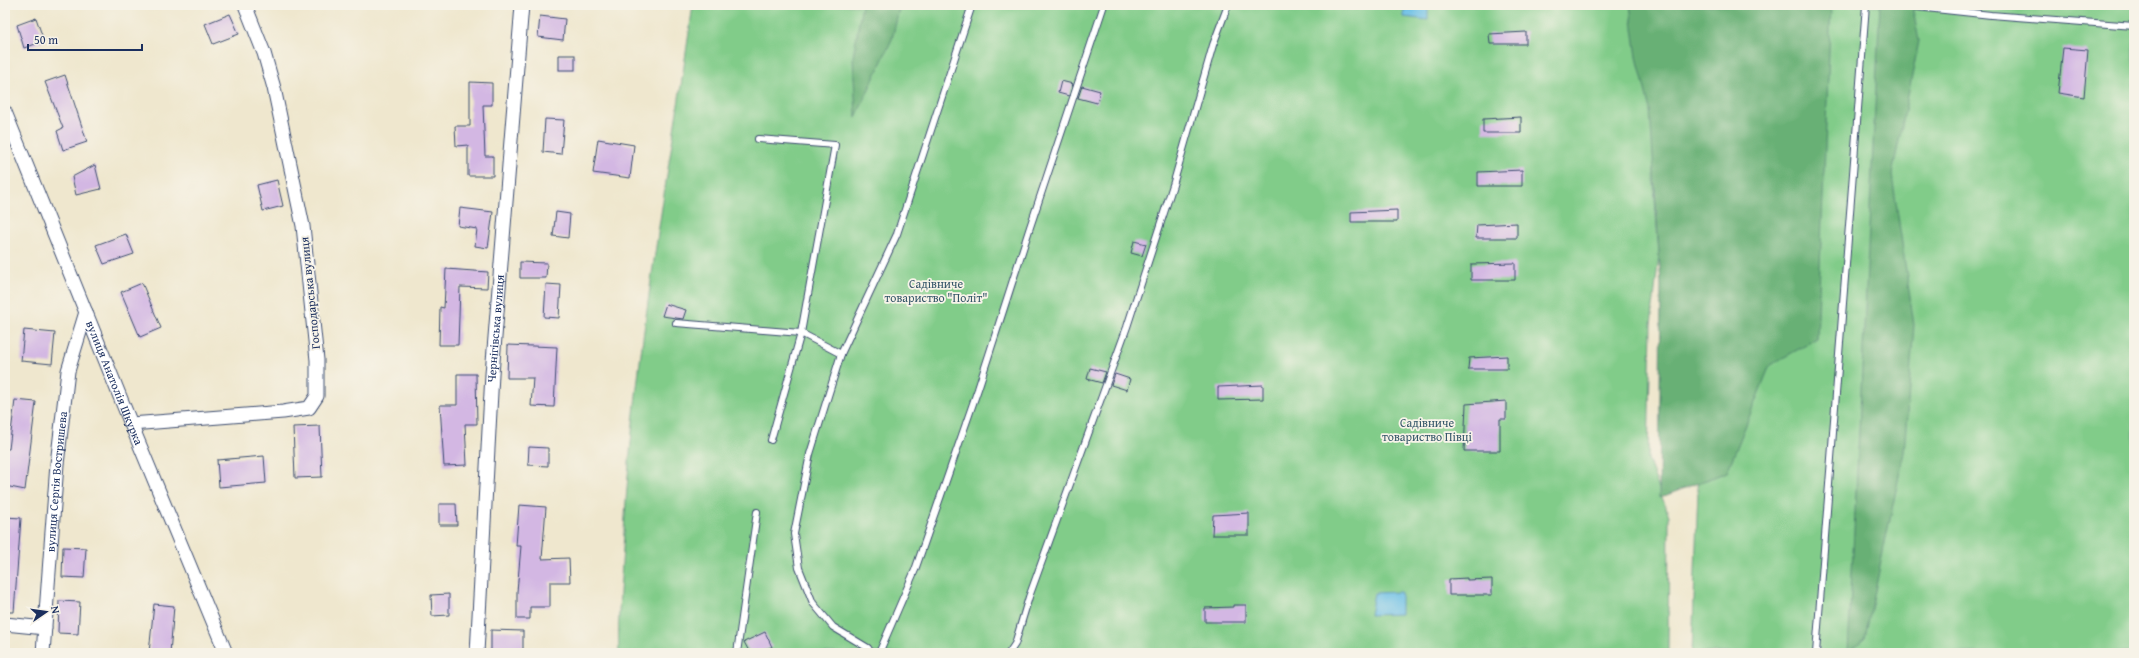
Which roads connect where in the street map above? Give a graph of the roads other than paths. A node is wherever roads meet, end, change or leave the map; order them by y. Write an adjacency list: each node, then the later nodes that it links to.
1 (245, 5): 15 (street, Господарська вулиця)
2 (522, 5): 22 (street, Чернігівська вулиця)
3 (972, 5): 14 (lane)
4 (1104, 5): 25 (lane)
5 (1228, 5): 26 (lane)
6 (1866, 5): 27 (lane)
7 (1898, 5): 8 (lane)
8 (2134, 26)
9 (5, 112): 11 (street, вулиця Анатолія Шкурка)
10 (758, 139): 13 (lane)
11 (86, 312): 15 (street, вулиця Анатолія Шкурка); 19 (street, вулиця Сергія Востришева)
12 (676, 323): 13 (lane)
13 (801, 333): 14 (lane); 16 (lane)
14 (841, 354): 24 (lane)
15 (131, 424): 21 (street, вулиця Анатолія Шкурка)
16 (771, 440)
17 (757, 512): 23 (lane)
18 (5, 624): 19 (street)
19 (45, 628): 20 (street, вулиця Сергія Востришева)
20 (42, 653)
21 (226, 653)
22 (477, 653)
23 (737, 653)
24 (871, 653)
25 (879, 653)
26 (1009, 653)
27 (1816, 653)

